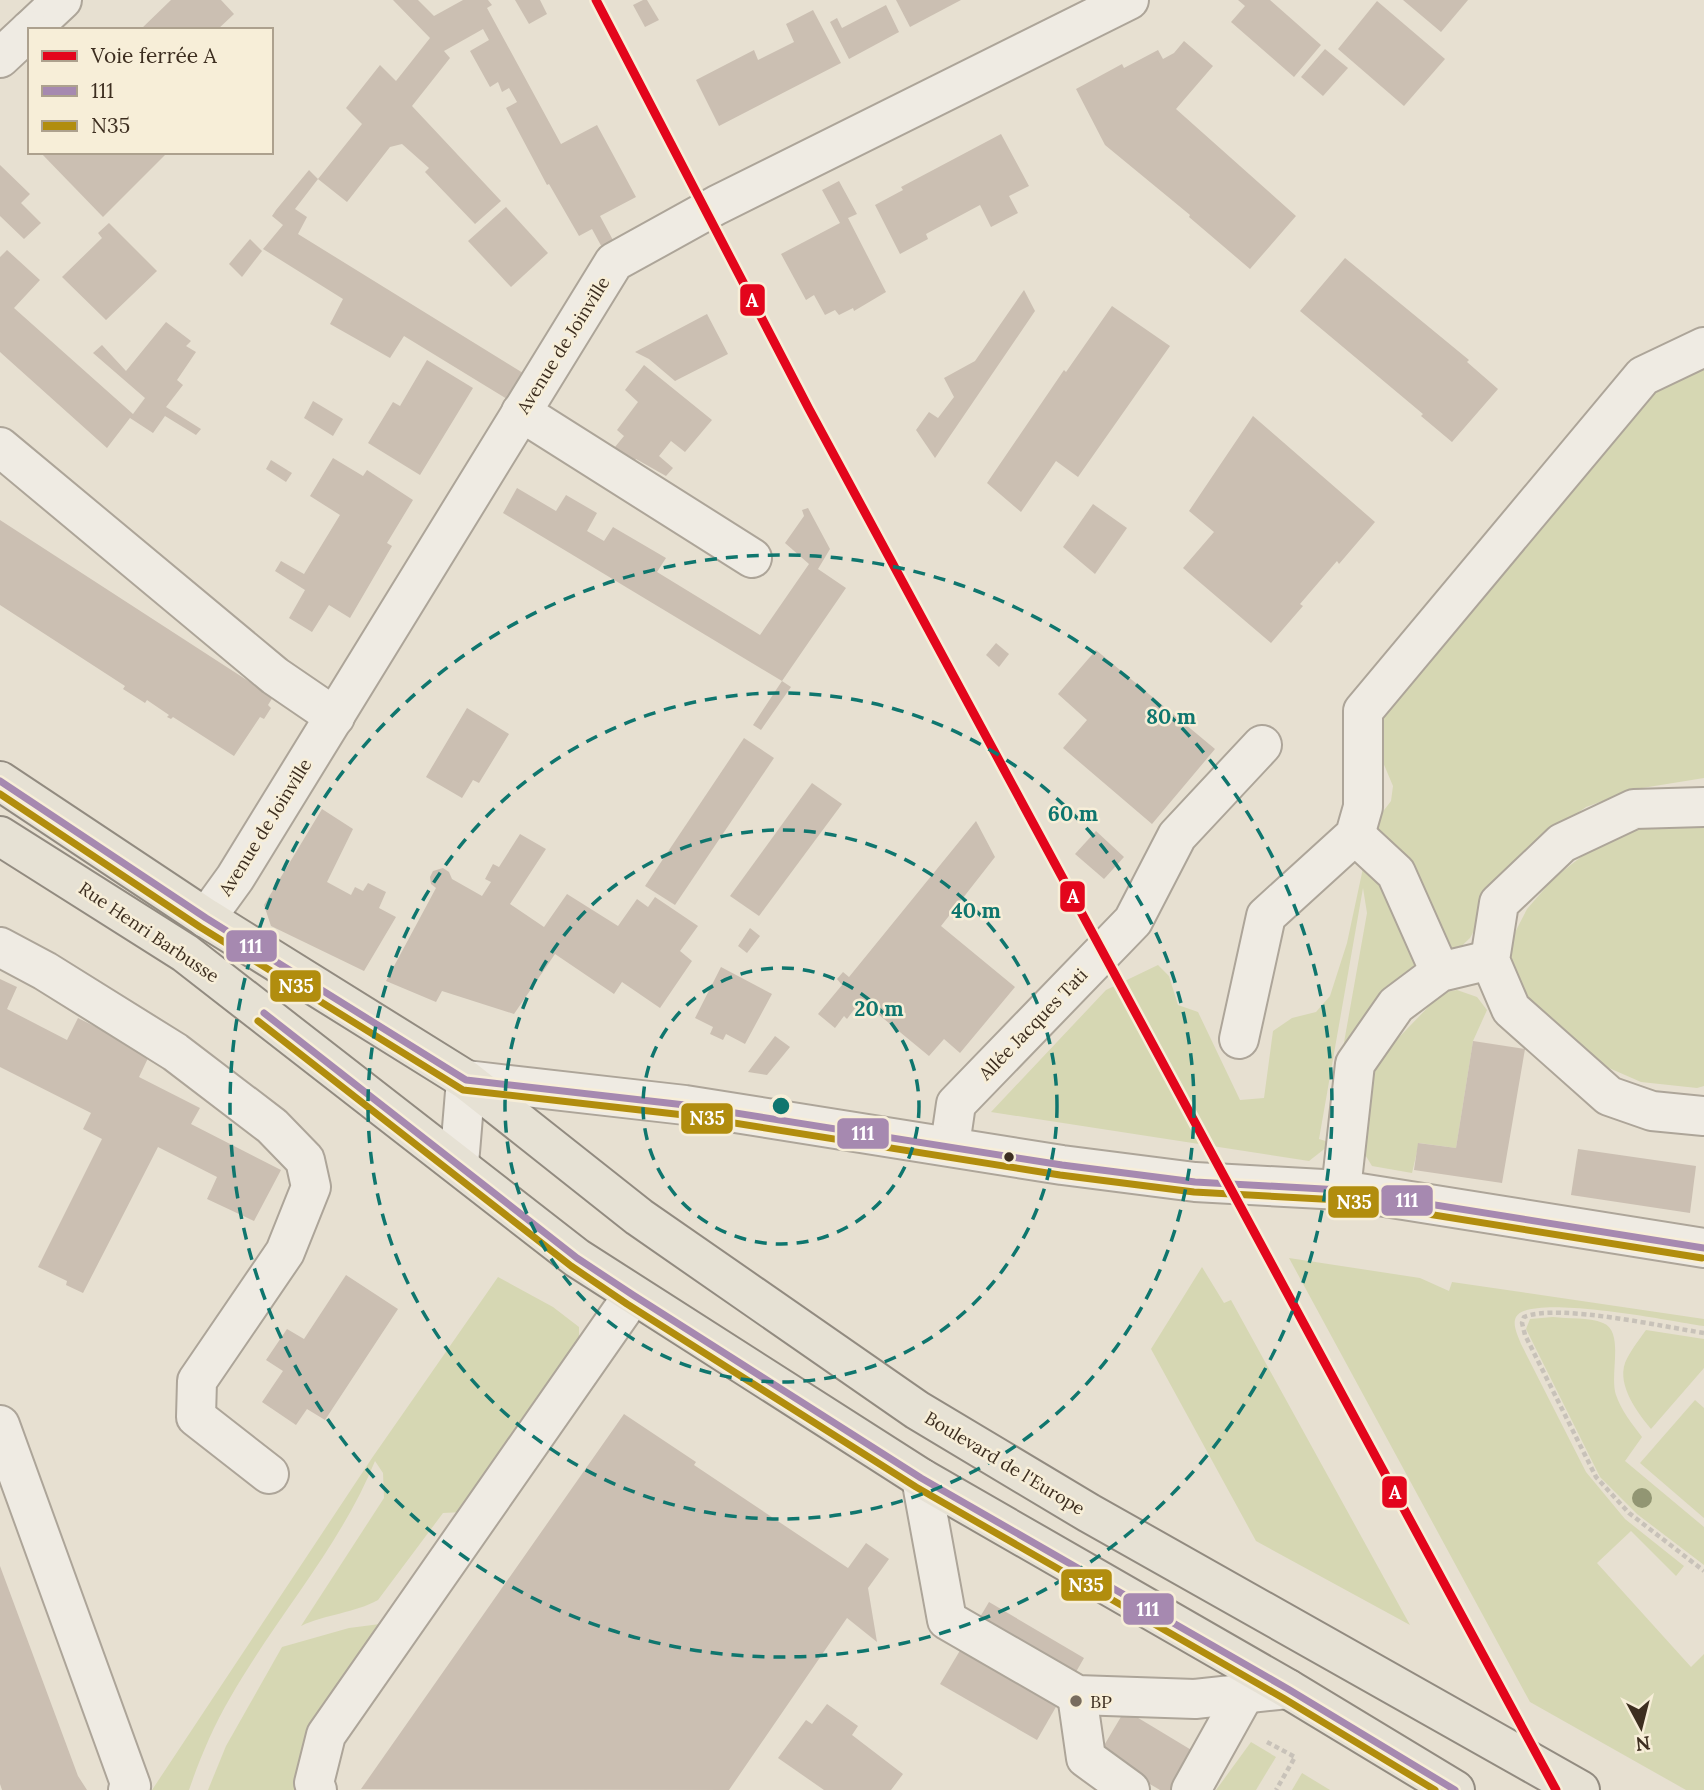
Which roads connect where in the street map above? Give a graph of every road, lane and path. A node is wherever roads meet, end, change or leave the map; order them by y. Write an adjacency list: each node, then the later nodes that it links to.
1 (62, 0): 3 (street)
2 (1129, 0): 7 (street, Avenue de Joinville)
3 (32, 28)
4 (28, 32): 5 (street)
5 (0, 58)
6 (1704, 347): 14 (street)
7 (521, 412): 9 (street); 10 (street, Avenue de Joinville)
8 (0, 447): 10 (street)
9 (752, 558)
10 (335, 717): 16 (street, Avenue de Joinville)
11 (1262, 745): 23 (street, Allée Jacques Tati)
12 (0, 781): 16 (main road)
13 (1704, 807): 18 (street)
14 (1355, 835): 19 (street); 20 (street)
15 (0, 836): 24 (main road, Rue Henri Barbusse)
16 (206, 918): 21 (main road)
17 (0, 947): 30 (street)
18 (1490, 960): 19 (street); 22 (street)
19 (1440, 972): 25 (street)
20 (1240, 1039)
21 (466, 1080): 23 (street); 24 (street); 43 (main road, Boulevard de l'Europe)
22 (1704, 1116)
23 (950, 1145): 25 (street)
24 (459, 1164): 27 (main road)
25 (1341, 1190): 26 (street)
26 (1704, 1248)
27 (633, 1295): 31 (main road); 38 (street)
28 (1704, 1333): 32 (path)
29 (0, 1425): 37 (street)
30 (269, 1474)
31 (921, 1478): 33 (main road); 35 (street)
32 (1704, 1571)
33 (1288, 1689): 34 (street); 42 (main road)
34 (1245, 1693): 35 (street); 40 (street)
35 (1077, 1695): 39 (street)
36 (1291, 1764): 41 (path)
37 (128, 1790)
38 (317, 1790)
39 (1130, 1790)
40 (1191, 1790)
41 (1276, 1790)
42 (1455, 1790)
43 (1580, 1790)

